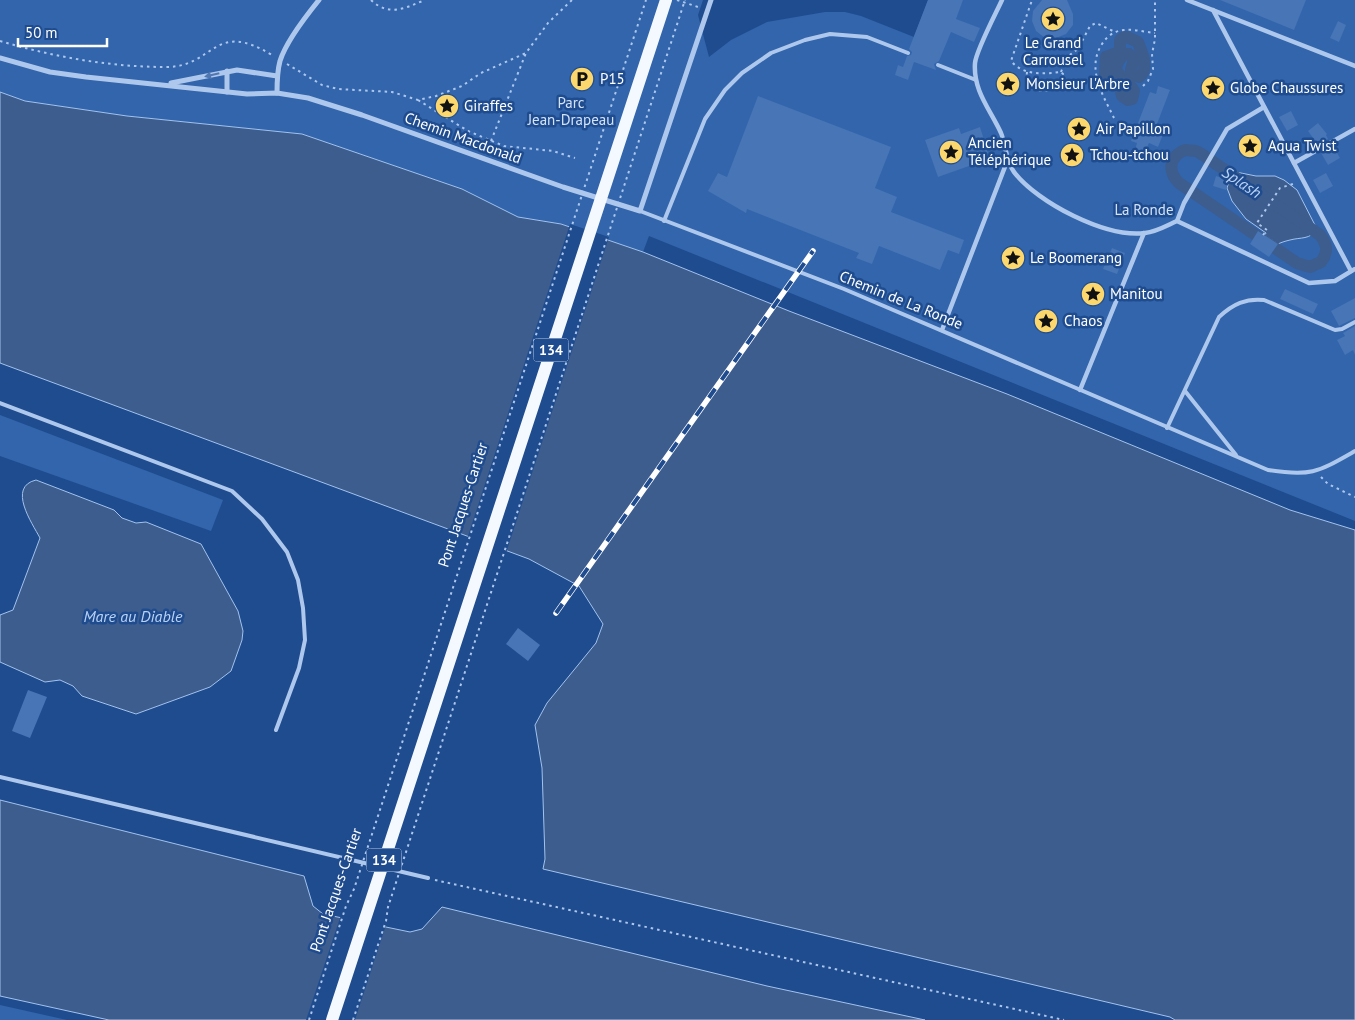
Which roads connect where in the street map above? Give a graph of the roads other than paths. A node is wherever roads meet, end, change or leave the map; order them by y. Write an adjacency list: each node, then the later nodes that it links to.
1 (319, 0): 12 (street)
2 (666, 0): 37 (main road, 134, bridge)
3 (711, 0): 21 (street)
4 (1002, 0): 13 (street)
5 (1188, 0): 6 (street)
6 (1213, 10): 10 (street); 17 (street)
7 (908, 53): 22 (lane)
8 (0, 58): 14 (street, Chemin Macdonald)
9 (938, 65): 13 (lane)
10 (1355, 66)
11 (227, 72): 12 (street, Chemin Macdonald); 14 (street, Chemin Macdonald, one-way to 14); 15 (street)
12 (277, 76): 16 (street)
13 (976, 80): 19 (street)
14 (165, 84): 15 (street, Chemin Macdonald)
15 (227, 92): 16 (street, Chemin Macdonald)
16 (277, 93): 21 (street, Chemin Macdonald)
17 (1264, 107): 20 (street); 23 (street)
18 (1355, 129): 20 (street)
19 (1008, 158): 24 (street); 27 (street)
20 (1294, 163): 25 (street)
21 (640, 211): 22 (lane, Chemin de La Ronde)
22 (664, 221): 27 (lane, Chemin de La Ronde)
23 (1176, 221): 24 (street); 25 (street)
24 (1144, 233): 28 (street)
25 (1353, 270)
26 (1355, 322): 29 (lane)
27 (942, 330): 28 (lane, Chemin de La Ronde)
28 (1080, 390): 31 (lane, Chemin de La Ronde)
29 (1185, 391): 31 (lane); 33 (lane)
30 (0, 403): 34 (lane)
31 (1168, 428): 33 (lane, Chemin de La Ronde)
32 (1355, 451): 33 (lane, Chemin de La Ronde)
33 (1237, 457)
34 (276, 730)
35 (0, 777): 36 (lane)
36 (428, 878)
37 (332, 1020)

